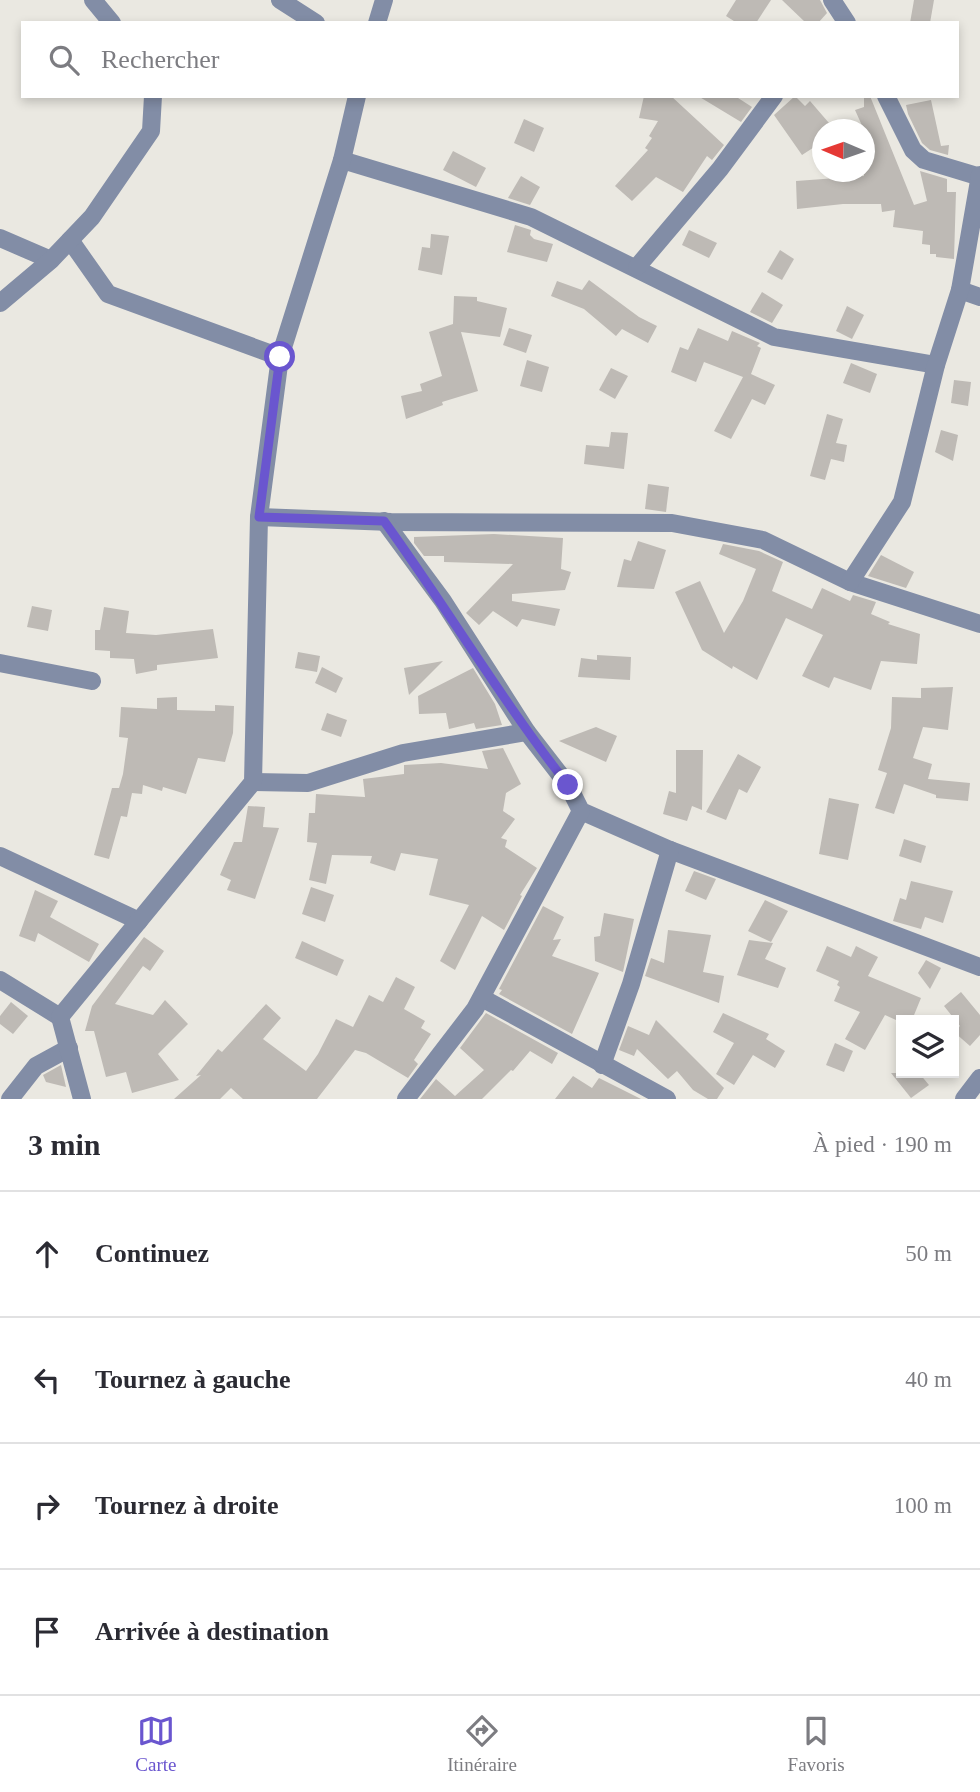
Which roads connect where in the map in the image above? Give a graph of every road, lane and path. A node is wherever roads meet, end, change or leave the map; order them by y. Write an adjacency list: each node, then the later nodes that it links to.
1 (93, 0): 5 (street)
2 (280, 0): 6 (street)
3 (384, 0): 7 (street)
4 (832, 0): 8 (street)
5 (110, 21)
6 (313, 21)
7 (378, 21)
8 (844, 21)
9 (153, 98): 16 (street)
10 (357, 98): 13 (street)
11 (773, 98): 18 (street)
12 (887, 98): 14 (street)
13 (342, 160): 18 (street); 22 (street)
14 (980, 176): 19 (street)
15 (0, 238): 17 (street)
16 (70, 240): 17 (street); 22 (street)
17 (51, 260): 21 (street)
18 (638, 267): 23 (street)
19 (960, 290): 20 (street); 23 (street)
20 (980, 297)
21 (0, 303)
22 (280, 357): 24 (street)
23 (936, 365): 26 (street)
24 (259, 517): 25 (street); 31 (street)
25 (384, 521): 26 (street); 30 (street)
26 (850, 582): 27 (street)
27 (980, 624)
28 (0, 663): 29 (street)
29 (92, 681)
30 (527, 732): 31 (street); 32 (street)
31 (253, 782): 35 (street)
32 (581, 811): 33 (street); 38 (street)
33 (670, 850): 36 (street); 41 (street)
34 (0, 856): 35 (street)
35 (139, 921): 39 (street)
36 (980, 967)
37 (0, 980): 39 (street)
38 (482, 998): 41 (street); 46 (street)
39 (60, 1017): 40 (street)
40 (69, 1048): 44 (street); 45 (street)
41 (603, 1065): 43 (street)
42 (980, 1078): 48 (street)
43 (644, 1094): 47 (street)
44 (10, 1099)
45 (82, 1099)
46 (406, 1099)
47 (667, 1099)
48 (964, 1099)

